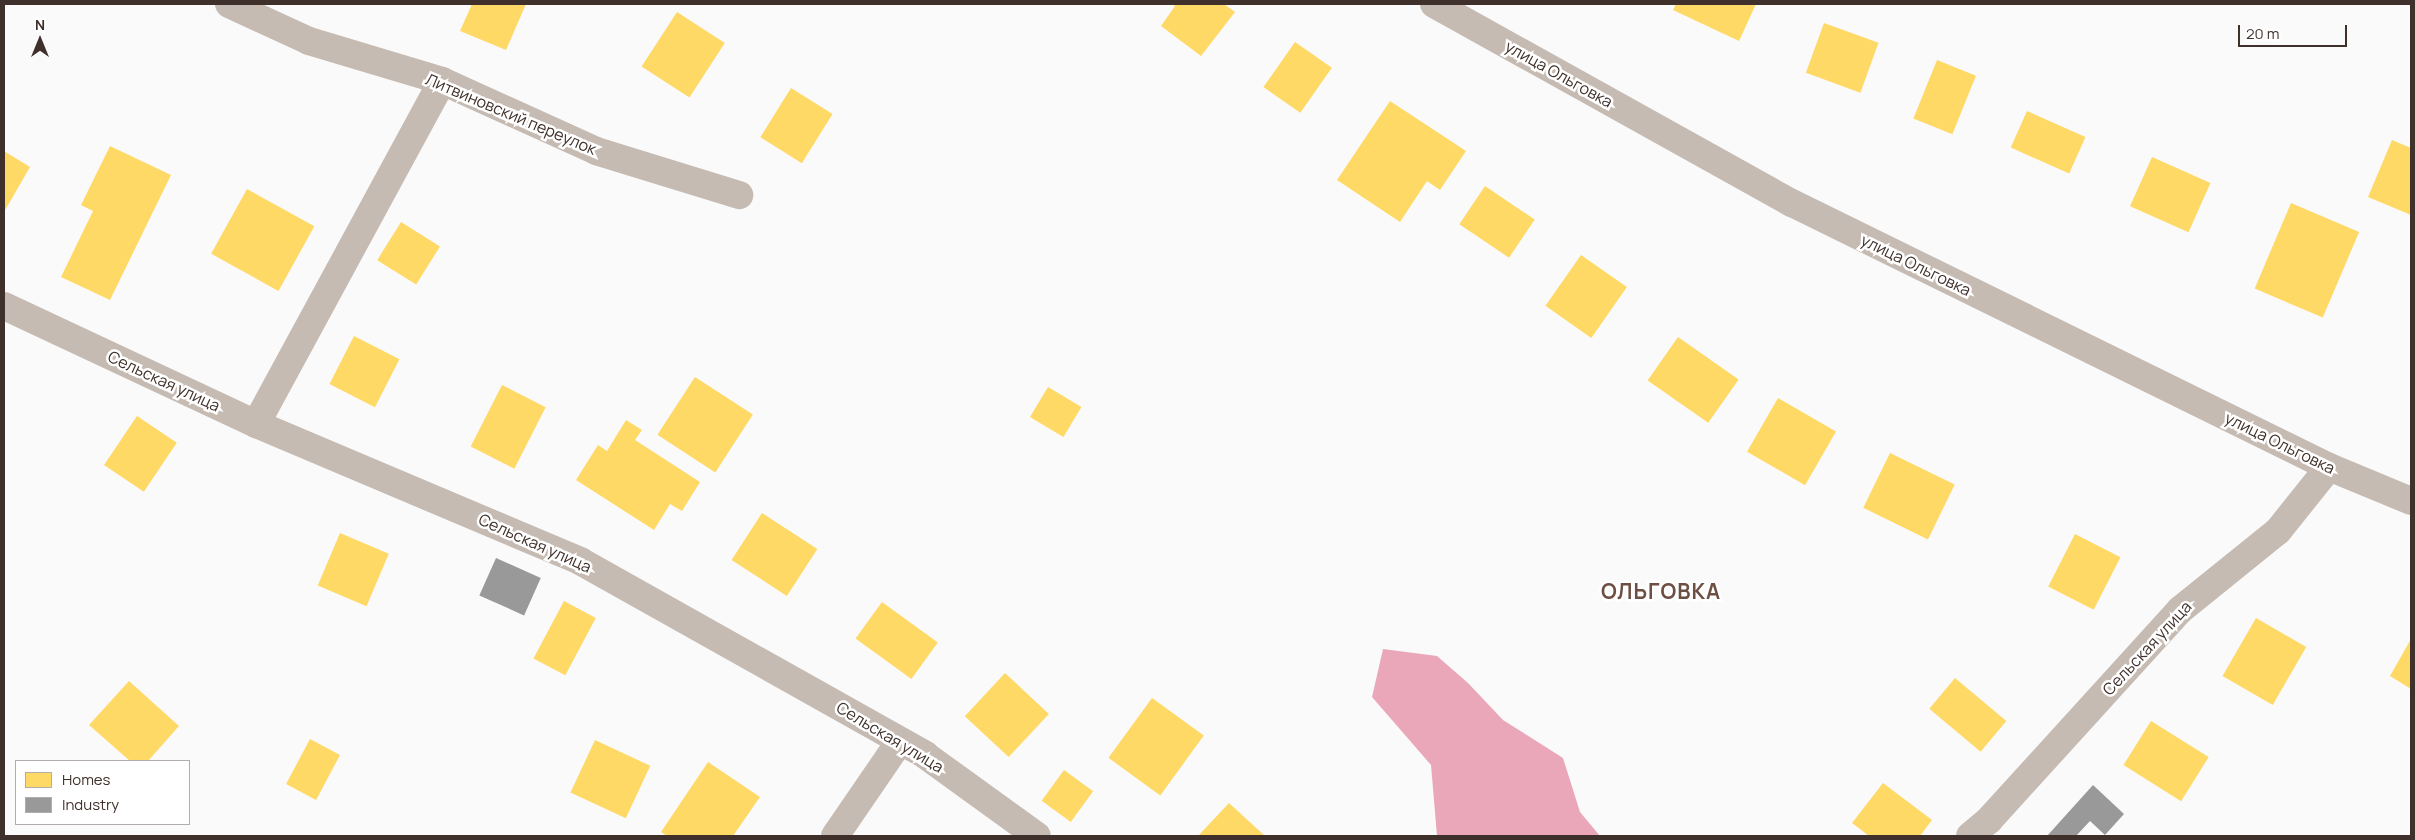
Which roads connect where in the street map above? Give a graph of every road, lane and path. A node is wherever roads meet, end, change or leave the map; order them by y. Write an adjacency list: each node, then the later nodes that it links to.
1 (229, 4): 3 (street, Литвиновский переулок)
2 (1434, 4): 7 (street, улица Ольговка)
3 (442, 81): 4 (street, Литвиновский переулок); 6 (street)
4 (739, 195)
5 (4, 306): 6 (street, Сельская улица)
6 (256, 424): 9 (street, Сельская улица)
7 (2329, 467): 8 (street, улица Ольговка); 12 (street, Сельская улица)
8 (2411, 501)
9 (900, 741): 10 (street); 11 (street, Сельская улица)
10 (835, 836)
11 (1037, 836)
12 (1970, 836)

